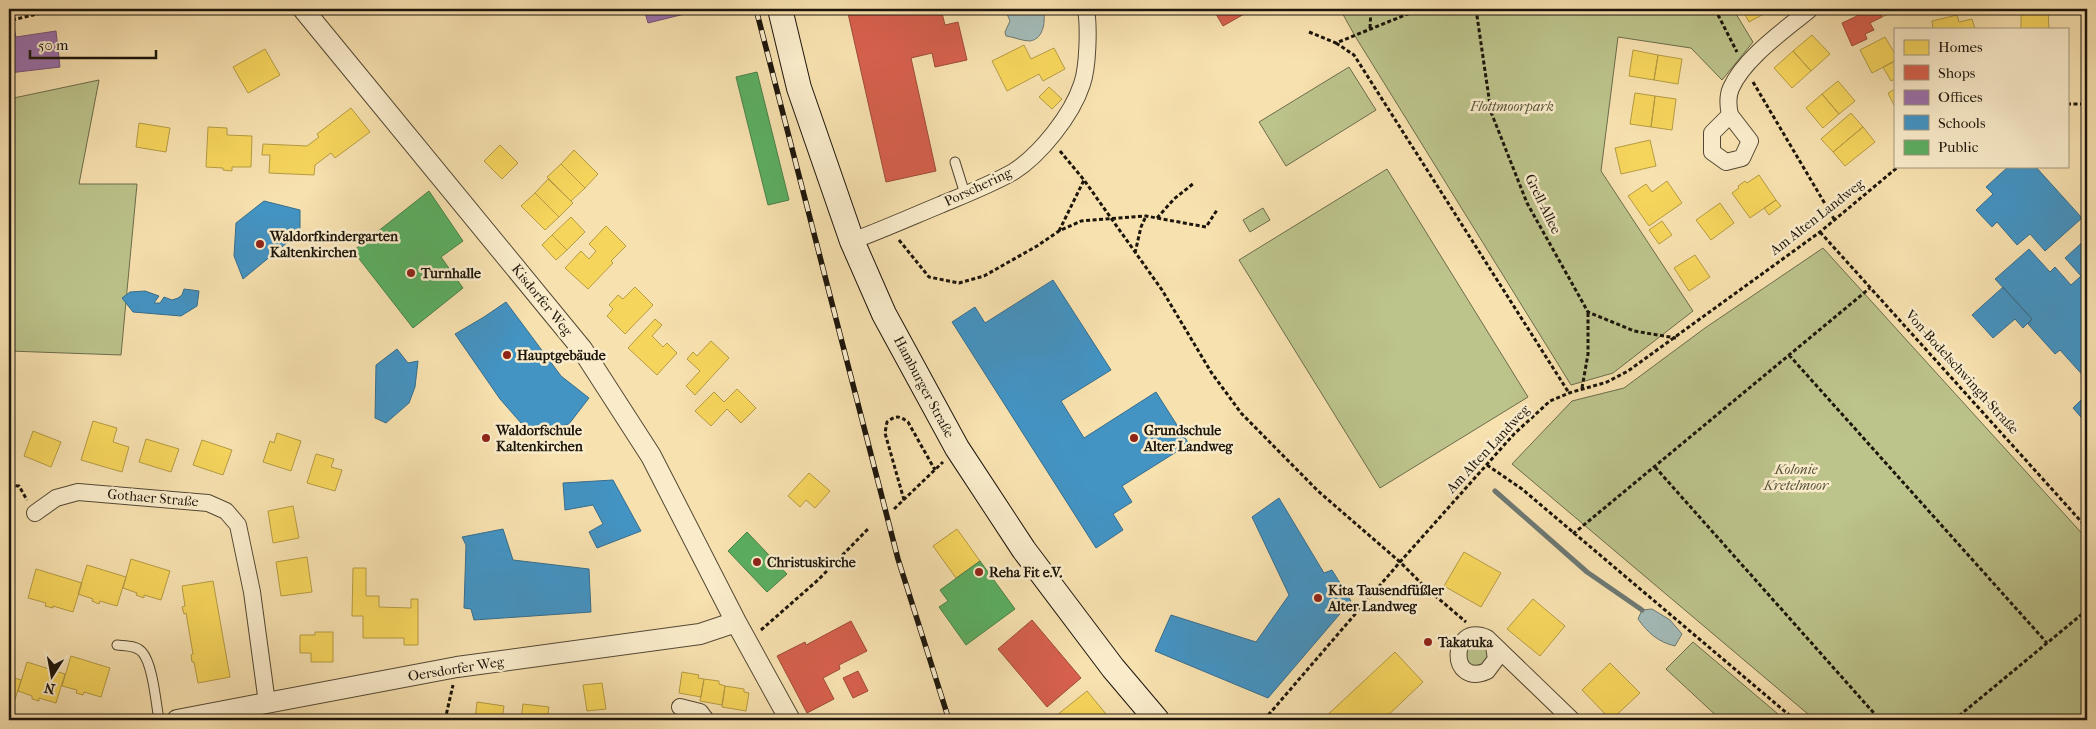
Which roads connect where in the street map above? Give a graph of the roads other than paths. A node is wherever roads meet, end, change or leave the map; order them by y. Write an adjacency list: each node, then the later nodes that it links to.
1 (303, 9): 10 (street, Kisdorfer Weg)
2 (780, 9): 8 (main road, Hamburger Straße)
3 (1086, 9): 7 (street, Porschering)
4 (1810, 9): 5 (street)
5 (1730, 115)
6 (956, 162): 7 (lane)
7 (965, 194): 8 (street, Porschering)
8 (852, 241): 19 (main road, Hamburger Straße)
9 (34, 513): 13 (street, Gothaer Straße)
10 (736, 622): 13 (street, Oersdorfer Weg); 18 (street, Kisdorfer Weg)
11 (116, 645): 15 (lane)
12 (1494, 646): 12 (street); 20 (street)
13 (267, 703): 16 (street, Oersdorfer Weg)
14 (680, 707): 17 (street)
15 (159, 720)
16 (177, 720)
17 (706, 720)
18 (790, 720)
19 (1157, 720)
20 (1572, 720)

